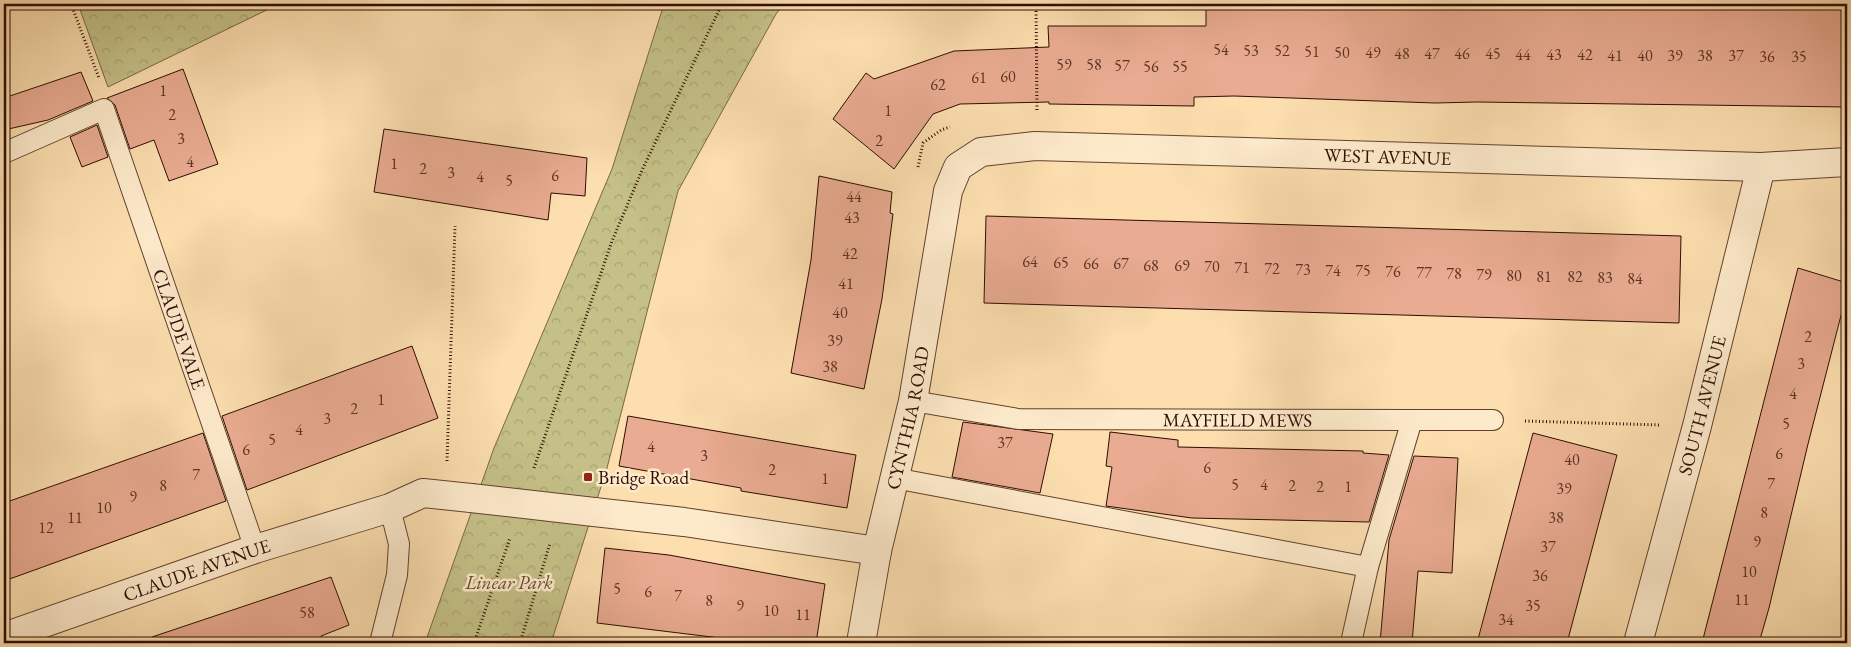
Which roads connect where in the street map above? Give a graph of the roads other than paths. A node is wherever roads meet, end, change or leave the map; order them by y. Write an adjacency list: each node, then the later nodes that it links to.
1 (4, 153): 10 (lane, CLAUDE VALE)
2 (1847, 162): 3 (street, WEST AVENUE)
3 (1761, 167): 4 (street, WEST AVENUE); 17 (street, SOUTH AVENUE)
4 (948, 191): 5 (street, CYNTHIA ROAD)
5 (913, 401): 6 (lane, MAYFIELD MEWS); 8 (street, CYNTHIA ROAD)
6 (1412, 420): 7 (lane, MAYFIELD MEWS); 12 (lane)
7 (1493, 420)
8 (894, 478): 11 (street, CYNTHIA ROAD); 12 (lane)
9 (390, 508): 10 (street, CLAUDE AVENUE); 11 (street, bridge); 14 (lane)
10 (255, 549): 13 (street, CLAUDE AVENUE)
11 (877, 551): 15 (street, CYNTHIA ROAD)
12 (1368, 567): 16 (lane)
13 (4, 637)
14 (380, 643)
15 (861, 643)
16 (1350, 643)
17 (1638, 643)

